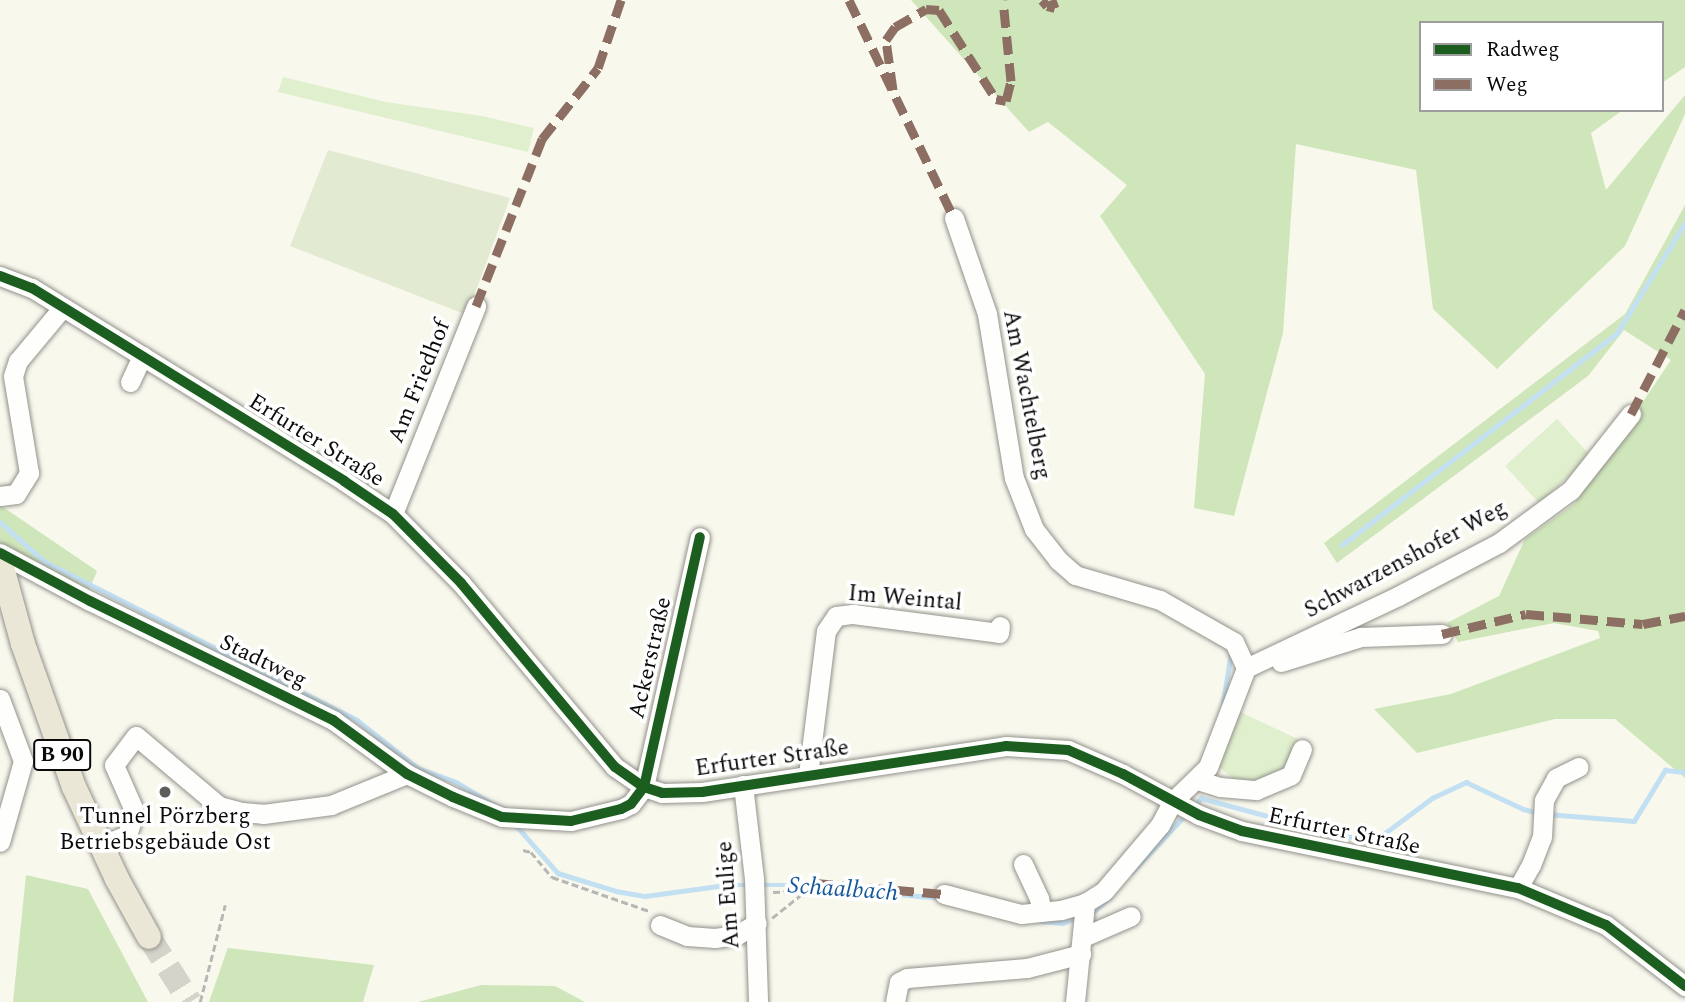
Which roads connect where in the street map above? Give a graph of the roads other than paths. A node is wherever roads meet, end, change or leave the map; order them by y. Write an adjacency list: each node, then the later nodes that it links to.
1 (954, 218): 15 (street, Am Wachtelberg)
2 (1, 276): 4 (street, Erfurter Straße)
3 (476, 306): 9 (street, Am Friedhof)
4 (63, 307): 5 (street, Erfurter Straße); 8 (street)
5 (142, 356): 6 (street); 9 (street, Erfurter Straße)
6 (130, 382)
7 (1631, 414): 15 (street, Schwarzenshofer Weg)
8 (0, 496)
9 (393, 514): 23 (street, Erfurter Straße)
10 (700, 537): 23 (street, Ackerstraße)
11 (0, 553): 19 (street, Stadtweg)
12 (0, 562): 26 (main road, B 90)
13 (1000, 626): 20 (street, Im Weintal)
14 (1442, 634): 15 (street)
15 (1246, 668): 21 (street)
16 (0, 699): 25 (street)
17 (1302, 749): 21 (street)
18 (1579, 766): 28 (street)
19 (407, 774): 23 (street, Stadtweg); 26 (street)
20 (808, 775): 22 (street, Erfurter Straße); 24 (street, Erfurter Straße)
21 (1197, 780): 24 (street)
22 (743, 785): 23 (street, Erfurter Straße); 30 (street, Am Eulige)
23 (644, 787)
24 (1185, 808): 28 (street, Erfurter Straße); 34 (street)
25 (0, 842)
26 (101, 846): 35 (main road, B 90)
27 (1023, 864): 31 (street)
28 (1518, 888): 36 (street, Erfurter Straße)
29 (944, 894): 31 (street)
30 (756, 901): 33 (street); 38 (street, Am Eulige)
31 (1042, 912): 34 (street)
32 (1131, 916): 34 (street)
33 (660, 925)
34 (1083, 927): 37 (street); 39 (street)
35 (149, 937)
36 (1685, 986)
37 (1078, 1000)
38 (758, 1002)
39 (895, 1002)

